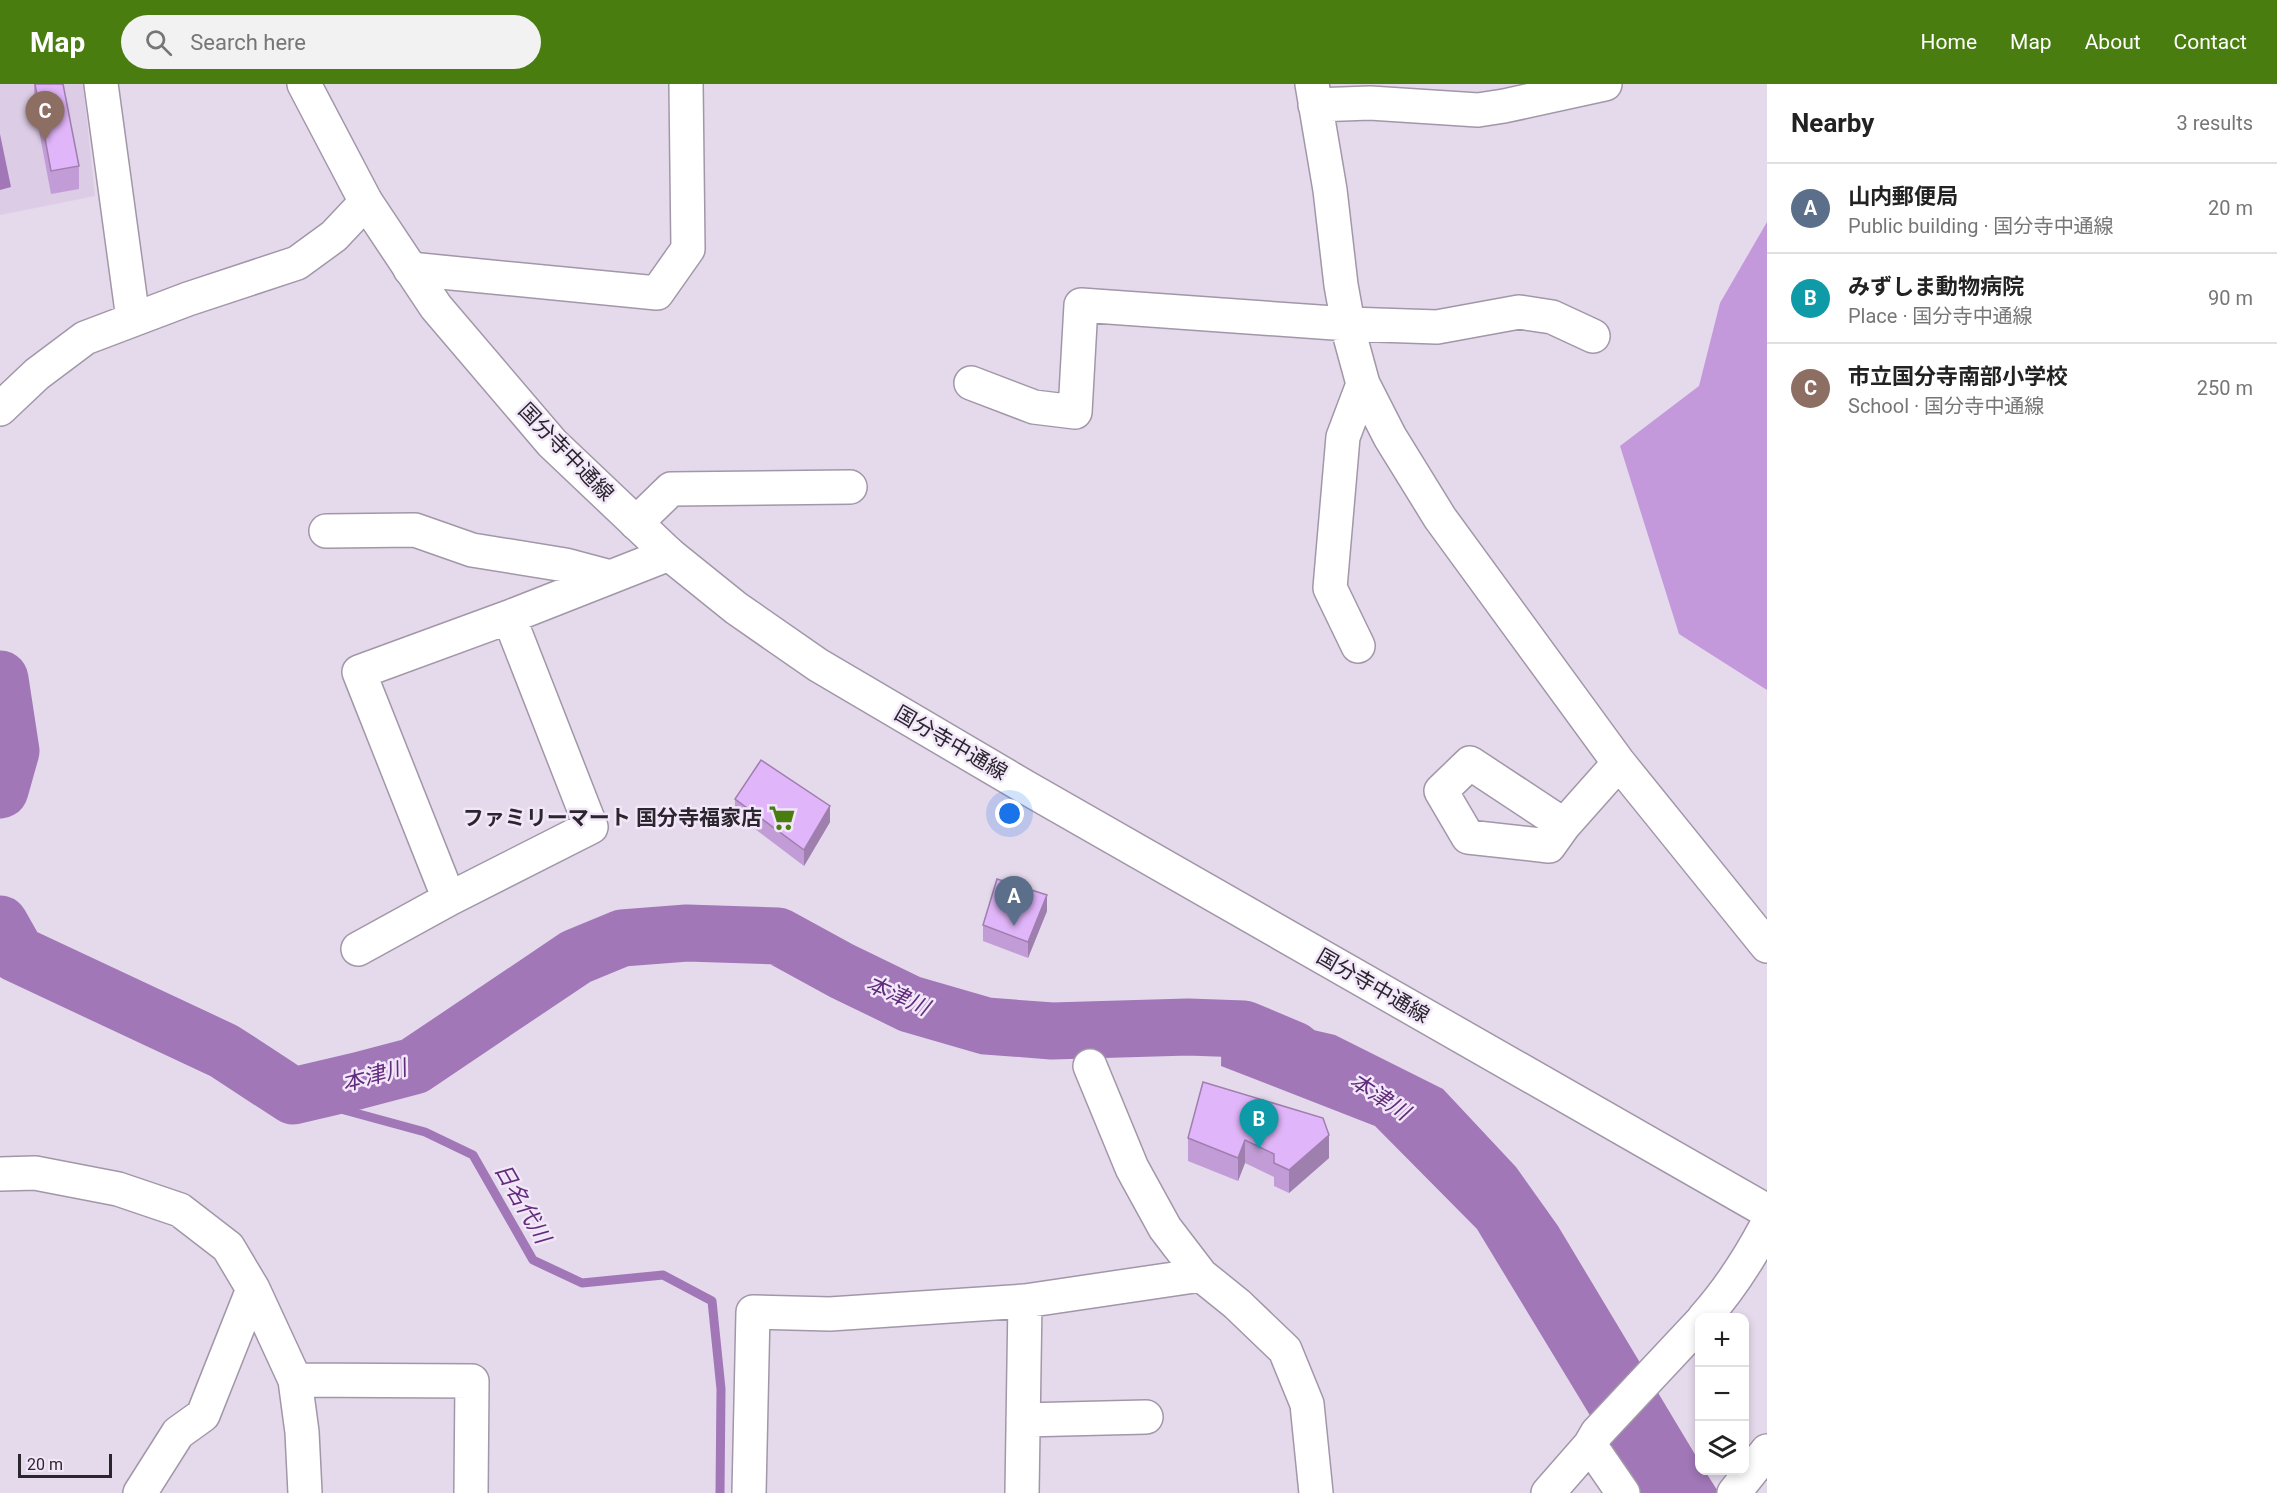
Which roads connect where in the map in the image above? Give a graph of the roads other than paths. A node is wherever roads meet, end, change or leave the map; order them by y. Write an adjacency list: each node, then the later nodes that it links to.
1 (101, 84): 8 (main road)
2 (304, 84): 6 (main road, 国分寺中通線)
3 (686, 84): 7 (main road)
4 (1605, 84): 5 (main road)
5 (1313, 95): 9 (main road)
6 (366, 202): 7 (main road, 国分寺中通線); 8 (main road)
7 (410, 269): 15 (main road, 国分寺中通線)
8 (133, 319): 13 (main road)
9 (1348, 324): 10 (main road); 11 (main road); 12 (main road)
10 (1593, 336)
11 (970, 383)
12 (1363, 384): 20 (main road); 21 (main road)
13 (0, 409)
14 (850, 487): 15 (main road)
15 (636, 523): 17 (main road, 国分寺中通線)
16 (326, 531): 18 (main road)
17 (669, 554): 18 (main road); 28 (main road, 国分寺中通線)
18 (610, 577): 19 (main road)
19 (509, 617): 23 (main road); 23 (main road)
20 (1358, 646)
21 (1619, 763): 22 (main road); 24 (main road)
22 (1564, 825)
23 (449, 899): 25 (main road)
24 (1767, 946)
25 (358, 950)
26 (1090, 1066): 30 (main road)
27 (0, 1174): 31 (main road)
28 (1767, 1211)
29 (1767, 1225): 33 (main road)
30 (1201, 1275): 32 (main road); 45 (main road)
31 (253, 1289): 35 (main road); 40 (main road)
32 (1025, 1300): 37 (main road); 43 (main road)
33 (1708, 1313)
34 (1695, 1328): 38 (main road)
35 (296, 1380): 41 (main road); 42 (main road)
36 (1146, 1417): 37 (main road)
37 (1023, 1420): 44 (main road)
38 (1593, 1439): 46 (main road); 47 (main road)
39 (1767, 1451): 48 (main road)
40 (140, 1493)
41 (305, 1493)
42 (471, 1493)
43 (749, 1493)
44 (1022, 1493)
45 (1316, 1493)
46 (1548, 1493)
47 (1623, 1493)
48 (1734, 1493)

